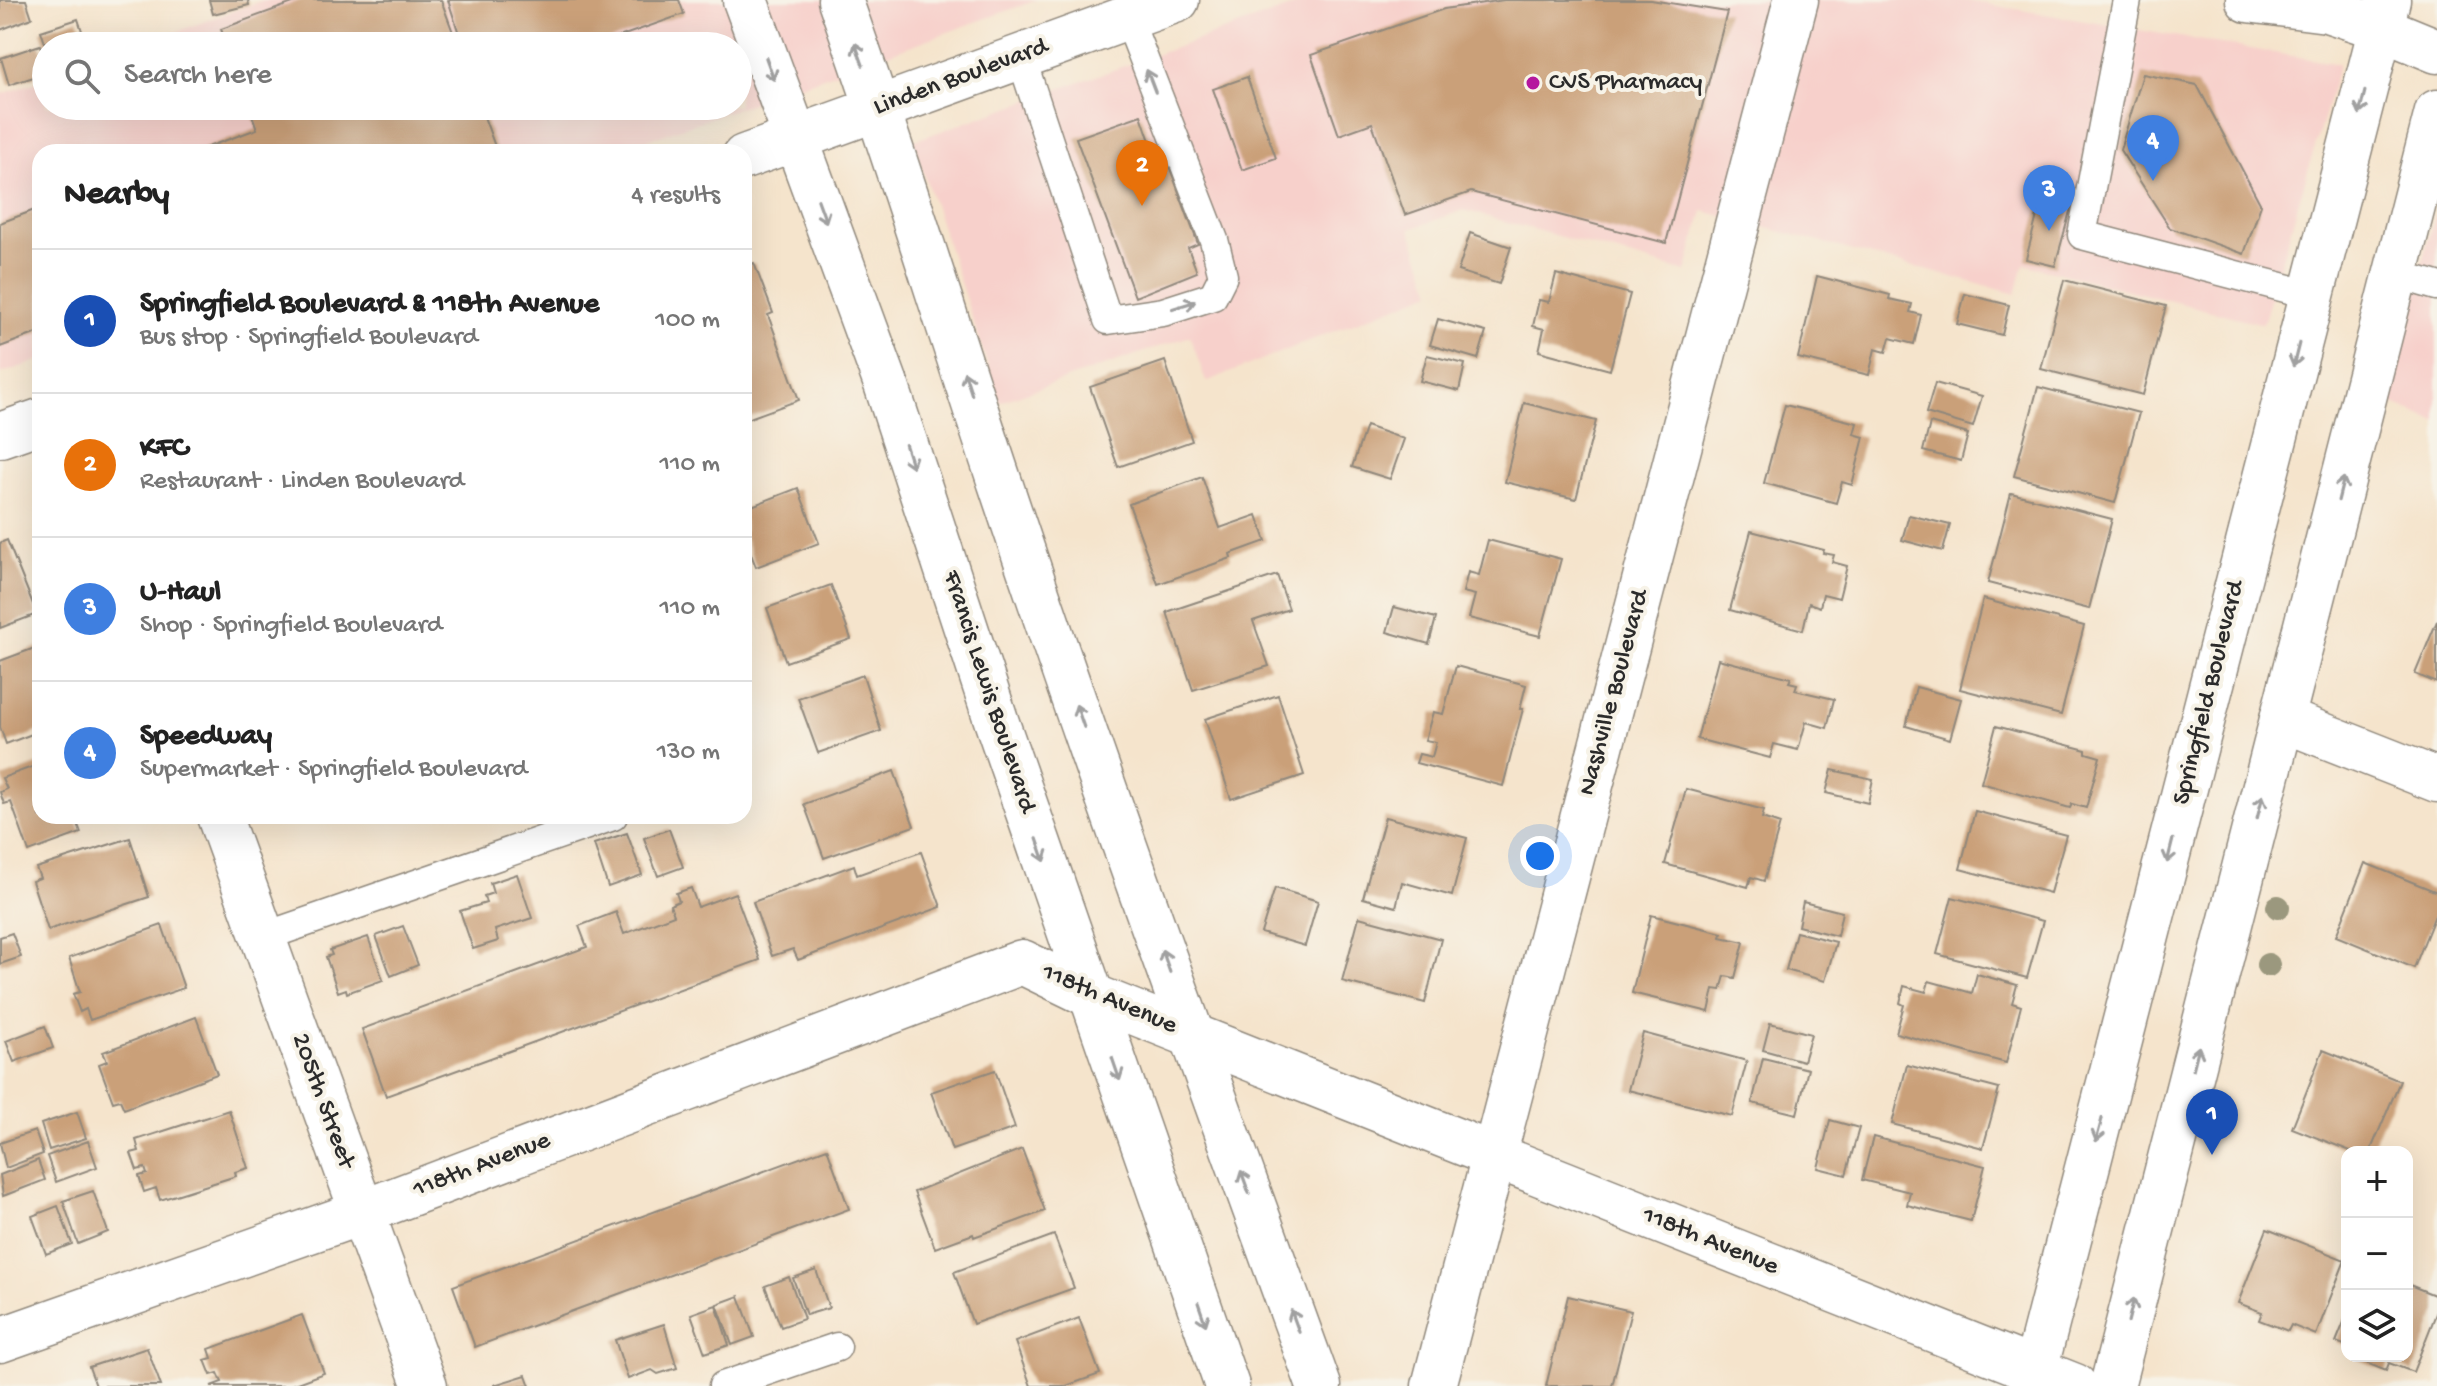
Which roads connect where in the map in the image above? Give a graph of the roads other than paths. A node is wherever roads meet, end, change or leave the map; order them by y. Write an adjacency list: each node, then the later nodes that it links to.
1 (745, 0): 13 (main road, Francis Lewis Boulevard, one-way to 13)
2 (840, 0): 11 (main road, one-way to 2)
3 (1177, 0): 8 (main road, Linden Boulevard)
4 (1796, 0): 27 (main road, Nashville Boulevard)
5 (2127, 0): 17 (lane)
6 (2248, 0): 7 (main road)
7 (2384, 14): 9 (main road); 17 (main road, Springfield Boulevard, one-way to 17)
8 (1128, 18): 10 (main road, Linden Boulevard); 10 (lane, one-way to 8)
9 (2437, 51)
10 (1021, 57): 11 (main road, Linden Boulevard)
11 (879, 108): 13 (main road, Linden Boulevard); 26 (main road, one-way to 11)
12 (2437, 112): 15 (main road)
13 (795, 138): 14 (main road, Linden Boulevard); 25 (main road, Francis Lewis Boulevard, one-way to 25)
14 (752, 154)
15 (2396, 274): 16 (lane); 20 (main road, one-way to 15)
16 (2437, 286)
17 (2312, 295): 31 (main road, Springfield Boulevard, one-way to 31)
18 (32, 424): 19 (main road)
19 (0, 435)
20 (2282, 719): 21 (main road); 37 (main road, one-way to 20)
21 (2437, 780)
22 (222, 824): 24 (main road, 205th Street)
23 (590, 824): 24 (lane)
24 (263, 937): 28 (main road, 205th Street)
25 (1090, 995): 26 (main road, 118th Avenue); 28 (main road, 118th Avenue); 34 (main road, Francis Lewis Boulevard, one-way to 34)
26 (1191, 1035): 27 (main road, 118th Avenue); 35 (main road, one-way to 26)
27 (1494, 1156): 31 (main road, 118th Avenue); 36 (main road, Nashville Boulevard)
28 (363, 1212): 29 (main road, 118th Avenue); 32 (main road, 205th Street)
29 (0, 1340)
30 (837, 1347): 33 (lane)
31 (2047, 1381)
32 (425, 1386)
33 (723, 1386)
34 (1227, 1386)
35 (1319, 1386)
36 (1434, 1386)
37 (2112, 1386)

